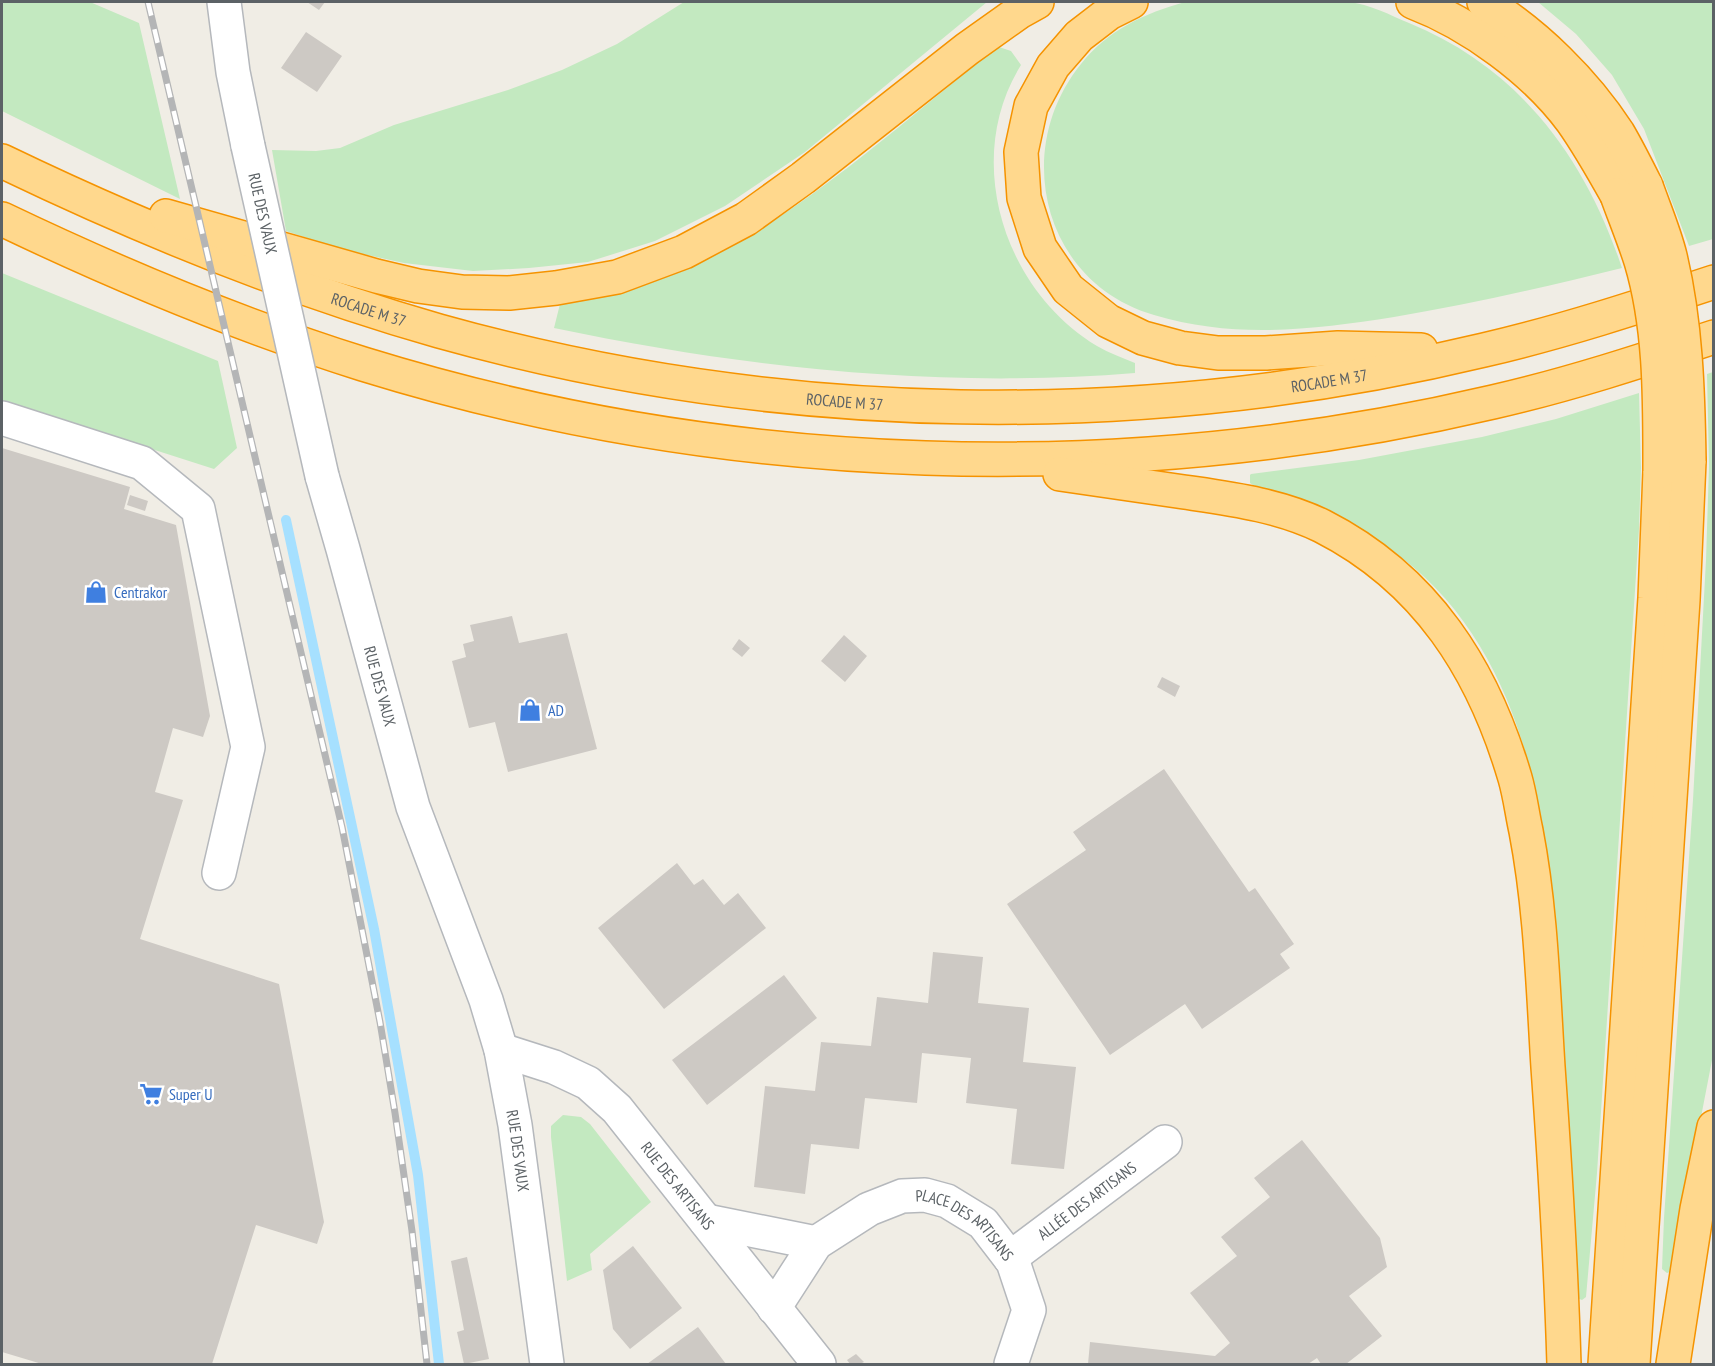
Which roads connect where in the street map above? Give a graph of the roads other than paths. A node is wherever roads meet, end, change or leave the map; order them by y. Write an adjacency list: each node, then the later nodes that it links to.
1 (224, 2): 19 (street, RUE DES VAUX, bridge)
2 (1037, 2): 7 (highway)
3 (1131, 2): 14 (highway)
4 (1413, 2): 8 (highway)
5 (1484, 2): 8 (highway)
6 (2, 161): 7 (highway, ROCADE M 37)
7 (41, 180): 14 (highway, ROCADE M 37)
8 (1632, 191): 17 (highway, bridge)
9 (2, 219): 11 (highway)
10 (2, 232): 11 (highway)
11 (58, 246): 16 (highway)
12 (1713, 282): 14 (highway, ROCADE M 37)
13 (1713, 337): 16 (highway)
14 (1483, 351)
15 (2, 418): 18 (street)
16 (961, 459): 29 (highway)
17 (1675, 466): 30 (highway); 31 (highway)
18 (219, 873)
19 (501, 1050): 22 (street, RUE DES ARTISANS); 26 (street, RUE DES VAUX)
20 (1713, 1127): 32 (highway)
21 (1164, 1142): 24 (street, ALLÉE DES ARTISANS)
22 (706, 1221): 23 (street); 25 (street, RUE DES ARTISANS)
23 (816, 1243): 24 (street, PLACE DES ARTISANS); 25 (street, PLACE DES ARTISANS)
24 (1010, 1258): 28 (street, PLACE DES ARTISANS)
25 (774, 1308): 27 (street, RUE DES ARTISANS)
26 (547, 1365)
27 (819, 1365)
28 (1011, 1365)
29 (1564, 1365)
30 (1605, 1365)
31 (1633, 1365)
32 (1673, 1365)

